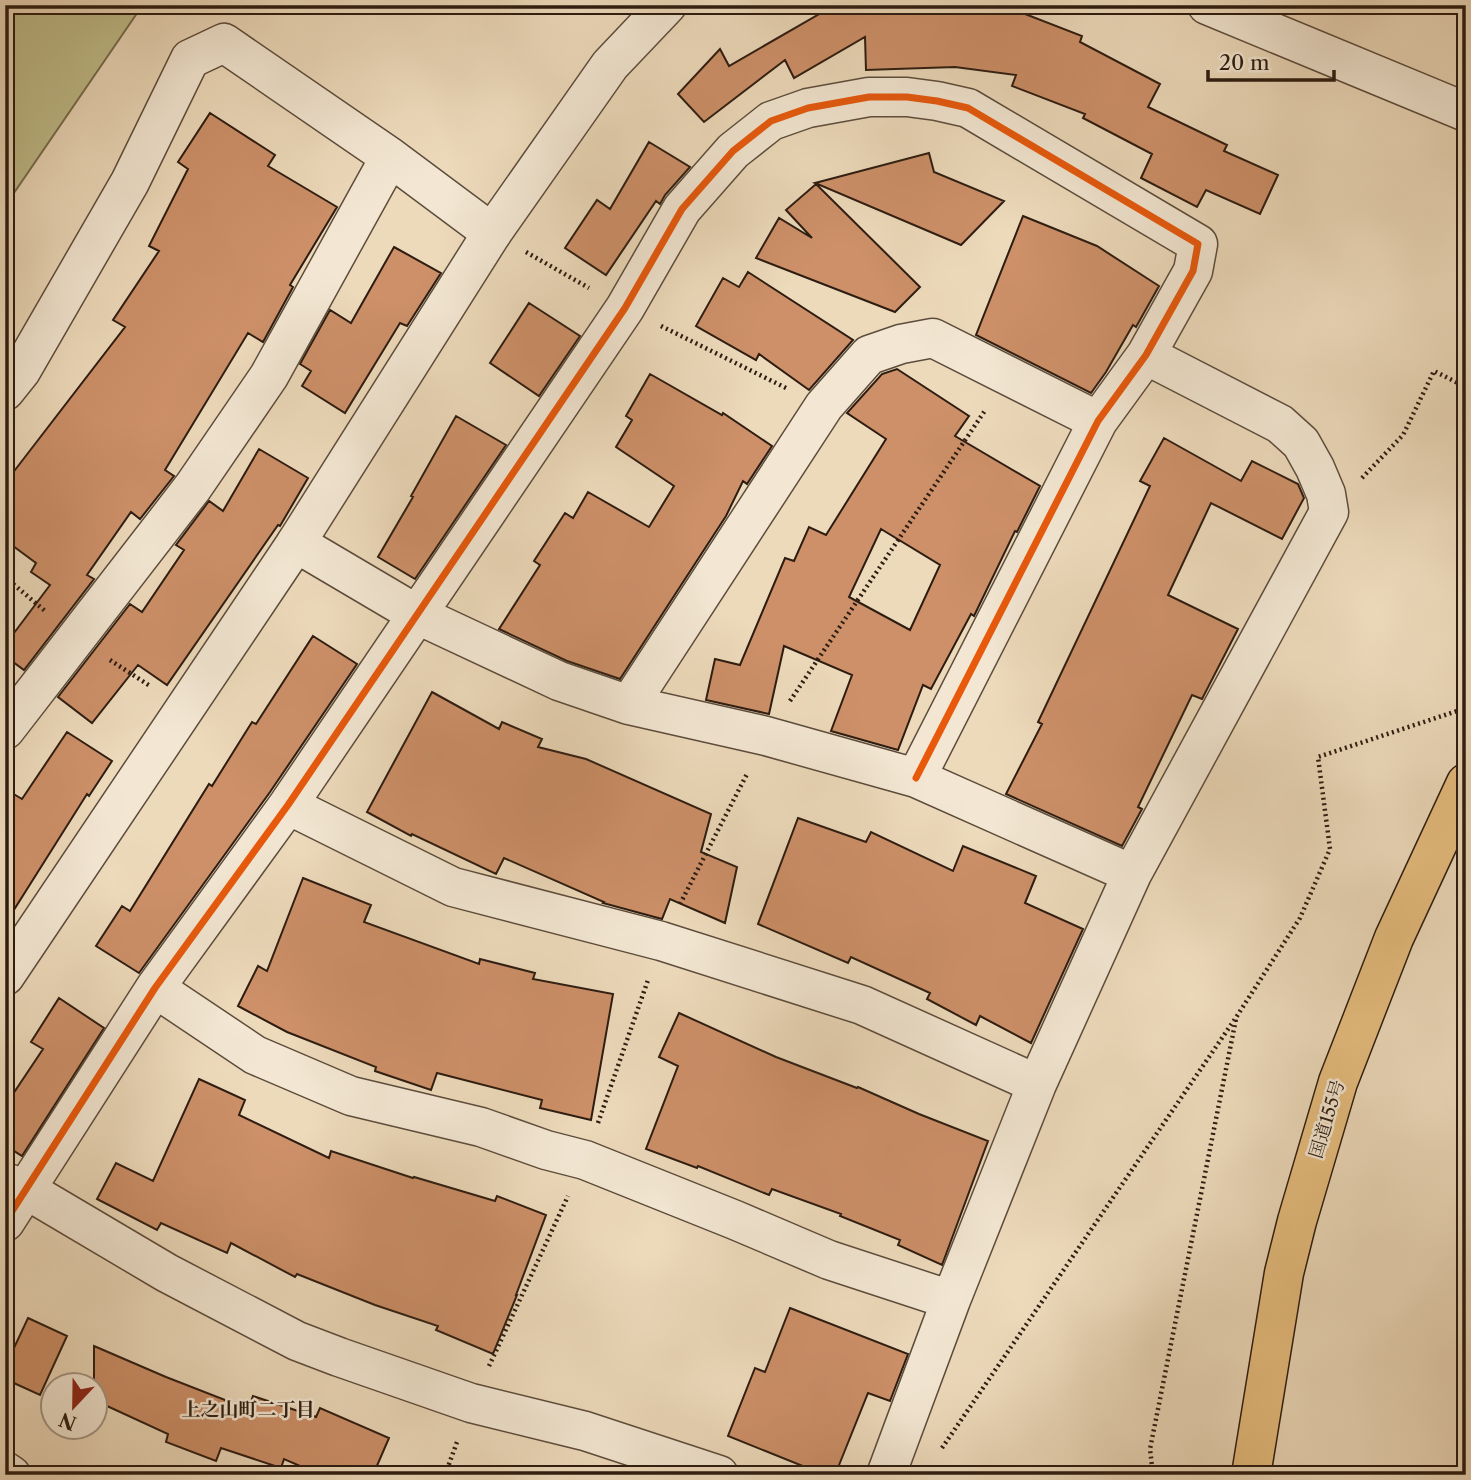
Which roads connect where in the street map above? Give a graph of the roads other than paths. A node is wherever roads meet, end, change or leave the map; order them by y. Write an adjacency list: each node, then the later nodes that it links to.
1 (667, 5): 5 (street)
2 (1207, 5): 3 (street)
3 (1466, 112)
4 (390, 157): 5 (street); 7 (street); 12 (street)
5 (492, 233): 9 (street)
6 (1146, 355): 8 (street); 10 (street); 16 (street)
7 (5, 391)
8 (1098, 421): 11 (street); 13 (street)
9 (296, 543): 10 (street); 17 (street)
10 (418, 615): 11 (street); 15 (street)
11 (629, 705): 13 (street)
12 (5, 730)
13 (916, 778): 16 (street)
14 (1466, 783): 27 (highway, 国道155号)
15 (288, 804): 18 (street); 19 (street)
16 (1132, 874): 19 (street)
17 (5, 976)
18 (155, 988): 20 (street); 22 (street)
19 (1037, 1084): 22 (street)
20 (15, 1186): 21 (street); 25 (street)
21 (5, 1222)
22 (951, 1300): 26 (street)
23 (5, 1471): 24 (street)
24 (11, 1475)
25 (719, 1475)
26 (886, 1475)
27 (1251, 1475)

